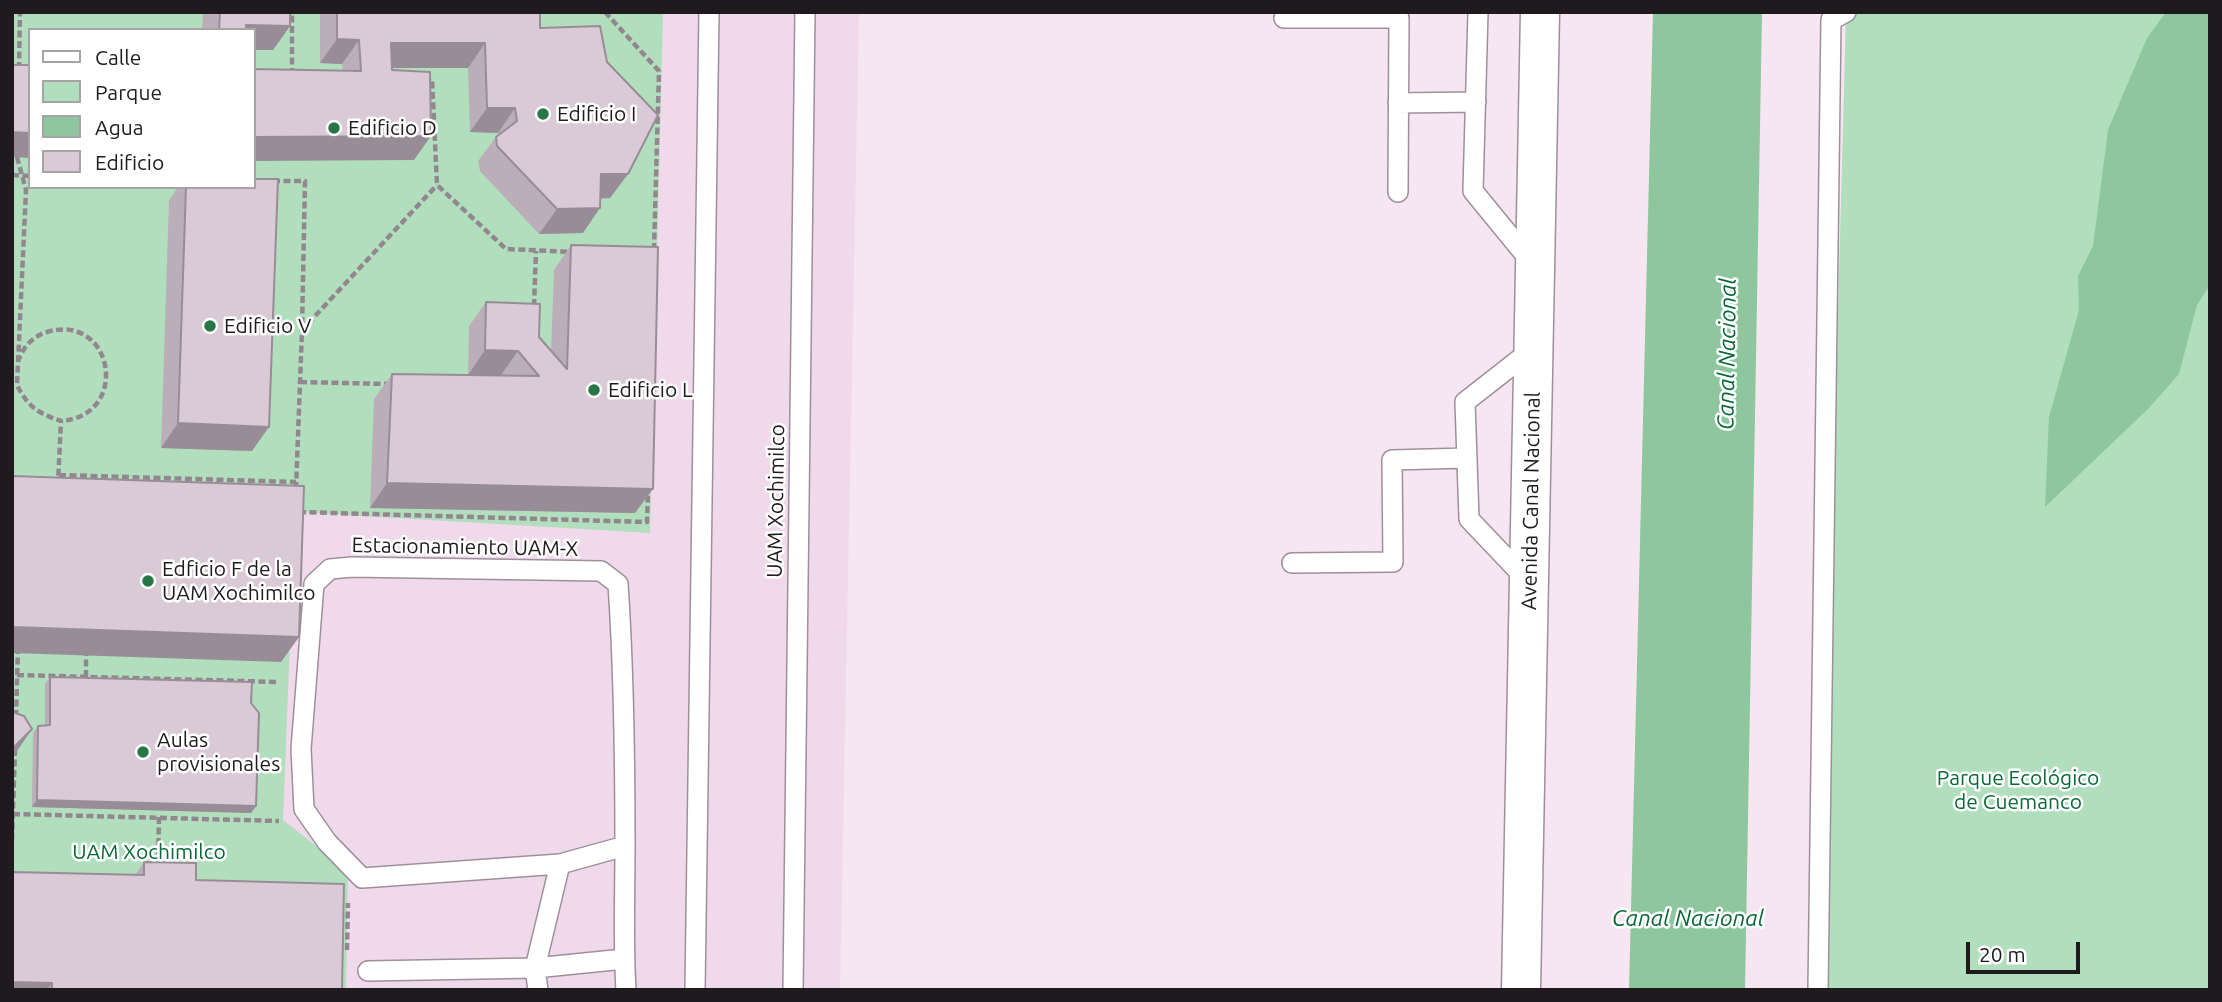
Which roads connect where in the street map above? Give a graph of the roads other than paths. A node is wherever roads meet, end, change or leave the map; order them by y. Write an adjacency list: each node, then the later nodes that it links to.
1 (709, 12): 22 (lane)
2 (805, 12): 23 (lane, UAM Xochimilco)
3 (1478, 12): 7 (lane)
4 (1541, 12): 10 (main road, Avenida Canal Nacional)
5 (1836, 15): 25 (lane)
6 (1284, 18): 8 (lane)
7 (1476, 102): 8 (lane); 10 (lane)
8 (1398, 103): 9 (lane)
9 (1398, 192)
10 (1535, 266): 11 (main road, Avenida Canal Nacional)
11 (1534, 348): 12 (lane); 14 (main road, Avenida Canal Nacional)
12 (1466, 458): 13 (lane); 14 (lane)
13 (1292, 563)
14 (1529, 581): 24 (main road, Avenida Canal Nacional)
15 (625, 846): 16 (lane, Estacionamiento UAM-X); 16 (lane, Estacionamiento UAM-X); 17 (lane, Estacionamiento UAM-X)
16 (560, 864): 18 (lane)
17 (624, 959): 18 (lane); 21 (lane, Estacionamiento UAM-X)
18 (535, 968): 19 (lane); 20 (lane)
19 (368, 971)
20 (538, 990)
21 (626, 990)
22 (695, 990)
23 (793, 990)
24 (1521, 990)
25 (1818, 990)

